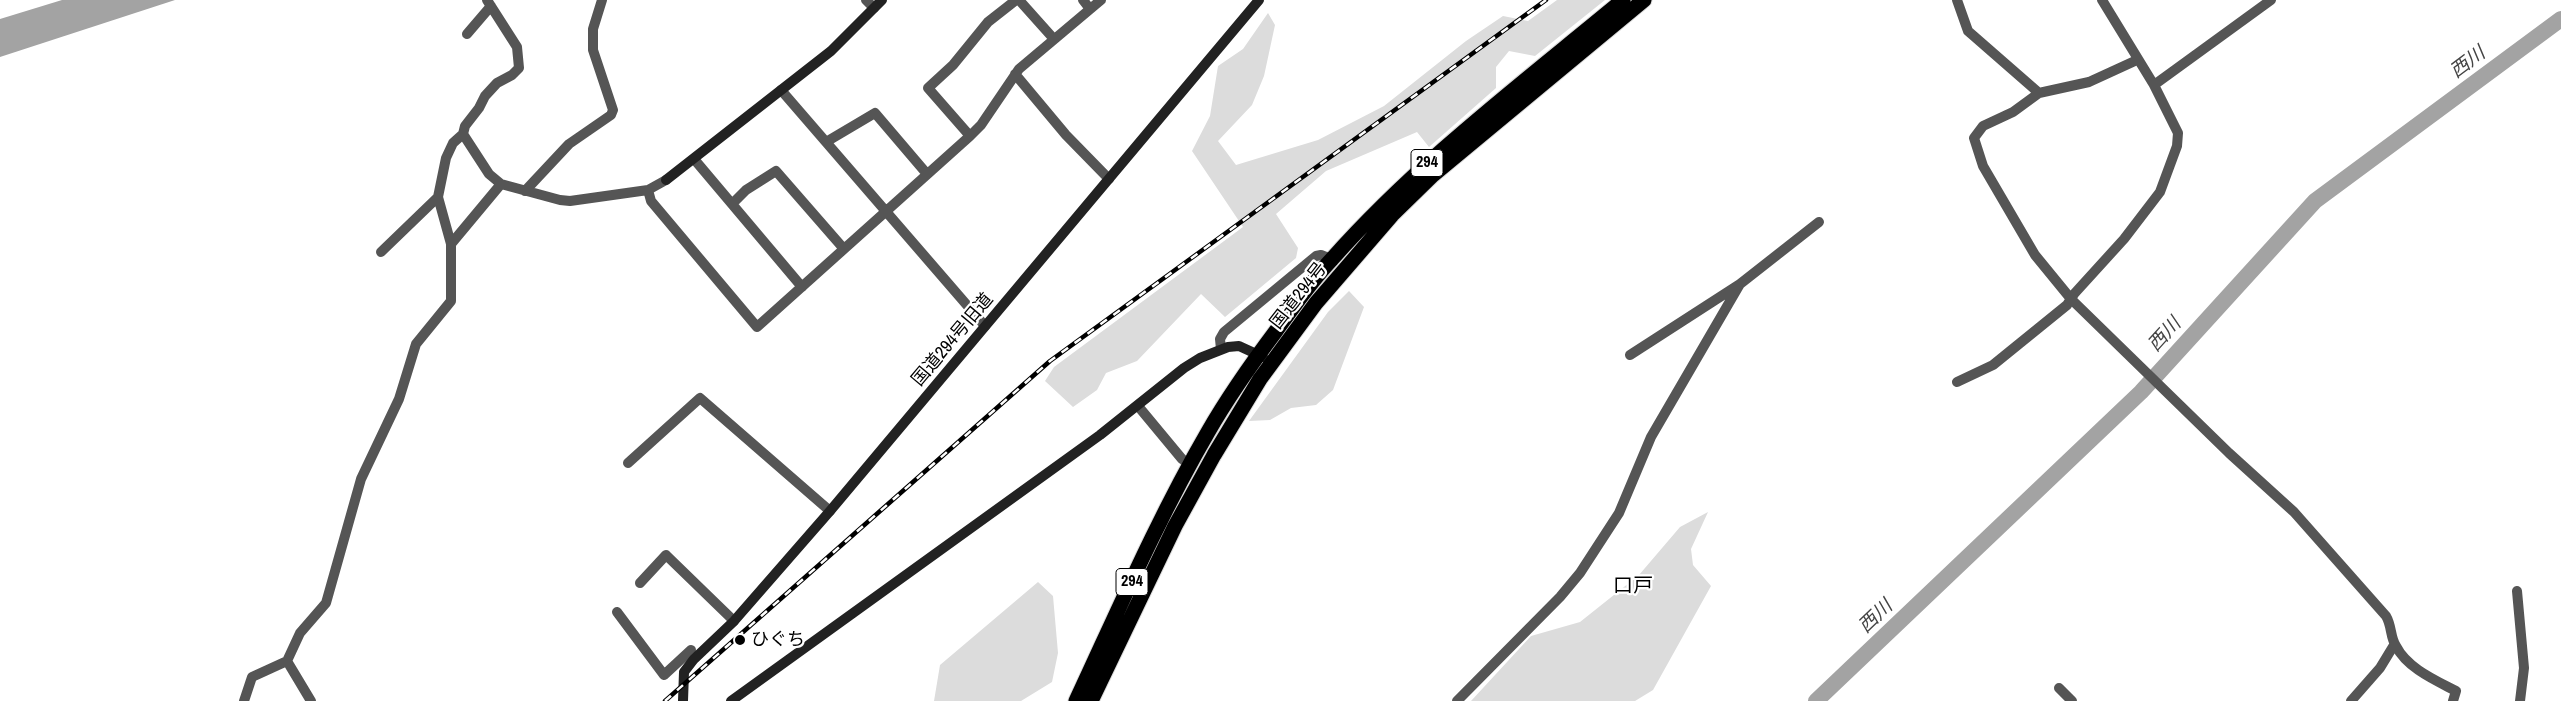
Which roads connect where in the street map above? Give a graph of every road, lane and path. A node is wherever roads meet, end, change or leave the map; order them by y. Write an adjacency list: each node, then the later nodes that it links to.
1 (602, 0): 30 (street)
2 (882, 0): 13 (street)
3 (1018, 0): 16 (street); 23 (street)
4 (1083, 0): 14 (street)
5 (1101, 0): 14 (street)
6 (1259, 0): 27 (street, 国道294号旧道)
7 (1623, 0): 38 (highway, 国道294号 / 294)
8 (1644, 0): 45 (highway, 国道294号 / 294)
9 (1958, 0): 21 (street)
10 (2102, 0): 17 (street)
11 (2271, 0): 19 (street)
12 (489, 3): 15 (street); 22 (street)
13 (870, 4): 20 (street)
14 (1090, 9): 16 (street)
15 (467, 34)
16 (1053, 38): 18 (street)
17 (2137, 60): 19 (street); 21 (street)
18 (1015, 74): 23 (street); 27 (street)
19 (2154, 85): 41 (street)
20 (781, 90): 24 (street); 25 (street)
21 (2039, 92): 41 (street)
22 (463, 134): 28 (street); 31 (street)
23 (970, 136): 26 (street)
24 (826, 142): 26 (street); 33 (street)
25 (694, 158): 29 (street); 32 (street)
26 (927, 174): 33 (street)
27 (1110, 179): 42 (street, 国道294号旧道)
28 (501, 184): 30 (street); 35 (street)
29 (648, 190): 30 (street); 40 (street)
30 (525, 191)
31 (438, 197): 35 (street); 37 (street)
32 (732, 204): 36 (street); 40 (street)
33 (884, 212): 36 (street); 42 (street)
34 (1819, 222): 39 (street)
35 (451, 244): 57 (street)
36 (844, 249): 40 (street)
37 (381, 252)
38 (1331, 259): 43 (street); 45 (highway, 国道294号 / 294)
39 (1740, 284): 44 (street); 67 (street)
40 (802, 287)
41 (2071, 299): 46 (street); 55 (street)
42 (985, 326): 50 (street, 国道294号旧道)
43 (1220, 349): 45 (street); 47 (street)
44 (1630, 355)
45 (1265, 358): 49 (highway, 国道294号 / 294); 66 (highway, 国道294号 / 294)
46 (1957, 382)
47 (1138, 406): 49 (street); 64 (street)
48 (628, 463): 50 (street)
49 (1190, 464): 65 (highway, 国道294号 / 294)
50 (830, 511): 54 (street, 国道294号旧道)
51 (640, 583): 54 (street)
52 (2516, 591): 71 (street)
53 (617, 612): 58 (street)
54 (734, 621): 59 (street, 国道294号旧道)
55 (2394, 645): 69 (street); 70 (street)
56 (690, 650): 58 (street)
57 (287, 661): 61 (street); 62 (street)
58 (673, 666): 59 (street)
59 (684, 677): 63 (street, 国道294号旧道)
60 (2059, 688): 68 (street)
61 (244, 701)
62 (311, 701)
63 (683, 701)
64 (731, 701)
65 (1076, 701)
66 (1091, 701)
67 (1457, 701)
68 (2072, 701)
69 (2351, 701)
70 (2453, 701)
71 (2520, 701)

